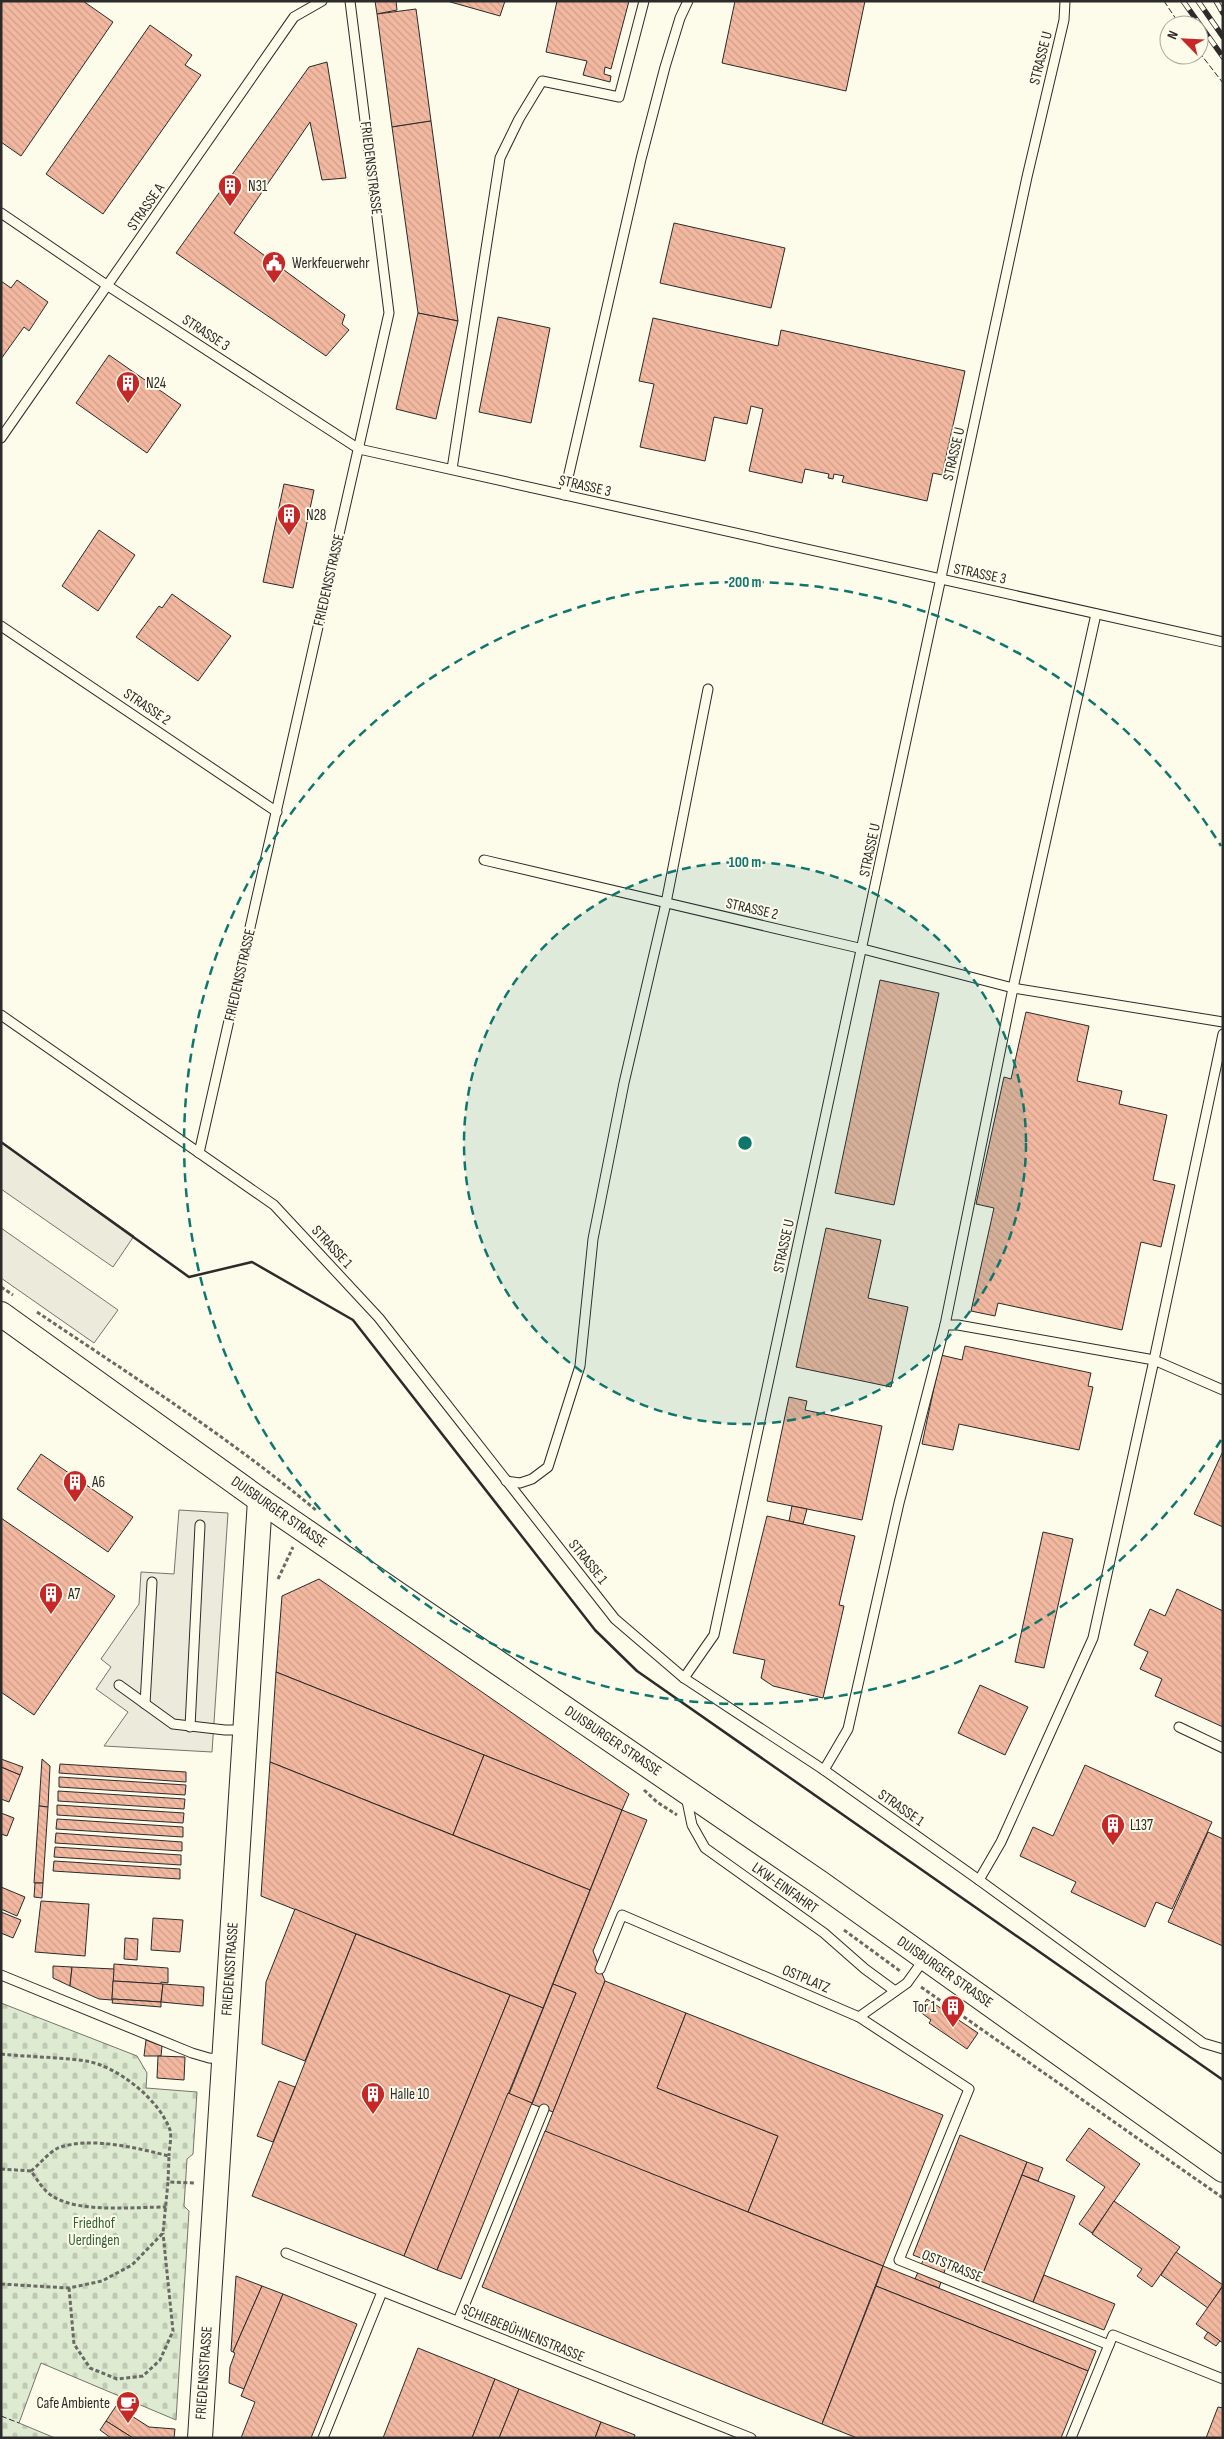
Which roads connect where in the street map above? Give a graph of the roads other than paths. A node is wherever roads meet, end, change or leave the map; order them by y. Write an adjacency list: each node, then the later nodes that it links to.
1 (322, 1): 7 (lane, STRASSE A)
2 (350, 1): 9 (lane, FRIEDENSSTRASSE)
3 (644, 1): 10 (lane)
4 (688, 1): 11 (lane)
5 (1065, 1): 12 (lane, STRASSE U)
6 (1, 212): 7 (lane, STRASSE 3)
7 (108, 286): 8 (lane, STRASSE A); 9 (lane, STRASSE 3)
8 (1, 438)
9 (359, 449): 10 (lane, STRASSE 3); 17 (lane, FRIEDENSSTRASSE)
10 (452, 469): 11 (lane, STRASSE 3)
11 (564, 495): 12 (lane, STRASSE 3)
12 (940, 579): 13 (lane, STRASSE 3); 20 (lane, STRASSE U)
13 (1096, 614): 15 (lane, STRASSE 3); 21 (lane)
14 (1, 626): 17 (lane, STRASSE 2)
15 (1223, 642)
16 (708, 689): 19 (lane)
17 (277, 812): 25 (lane, FRIEDENSSTRASSE)
18 (484, 860): 19 (lane, STRASSE 2)
19 (666, 903): 20 (lane, STRASSE 2); 30 (lane)
20 (863, 949): 21 (lane, STRASSE 2); 34 (lane, STRASSE U)
21 (1013, 988): 23 (lane, STRASSE 2); 27 (lane)
22 (1, 1015): 25 (lane, STRASSE 1)
23 (1223, 1022)
24 (1223, 1034): 28 (lane)
25 (199, 1153): 30 (lane, STRASSE 1)
26 (8, 1305): 31 (main road, DUISBURGER STRASSE)
27 (945, 1325): 28 (lane); 41 (lane)
28 (1154, 1360): 29 (lane); 43 (lane)
29 (1223, 1390)
30 (506, 1481): 34 (lane, STRASSE 1)
31 (260, 1500): 39 (main road, FRIEDENSSTRASSE); 42 (main road, DUISBURGER STRASSE)
32 (200, 1525): 37 (lane)
33 (152, 1582): 36 (lane)
34 (684, 1678): 41 (lane, STRASSE 1)
35 (119, 1685): 36 (lane)
36 (145, 1704): 37 (lane)
37 (190, 1727): 39 (lane)
38 (1179, 1727): 40 (lane)
39 (245, 1730): 50 (main road, FRIEDENSSTRASSE)
40 (1223, 1748)
41 (824, 1770): 43 (lane, STRASSE 1)
42 (686, 1791): 44 (main road, DUISBURGER STRASSE); 47 (lane, LKW-EINFAHRT)
43 (979, 1880): 49 (lane, STRASSE 1)
44 (925, 1958): 47 (lane); 53 (main road, DUISBURGER STRASSE)
45 (600, 1969): 48 (lane, OSTPLATZ)
46 (1, 1976): 50 (lane)
47 (895, 1991): 48 (lane)
48 (859, 2017): 51 (lane, OSTPLATZ)
49 (1223, 2049)
50 (224, 2060): 59 (main road, FRIEDENSSTRASSE)
51 (969, 2089): 57 (lane, OSTSTRASSE)
52 (544, 2109): 56 (lane)
53 (1223, 2170)
54 (286, 2253): 55 (lane, SCHIEBEBÜHNENSTRASSE)
55 (382, 2292): 56 (lane, SCHIEBEBÜHNENSTRASSE); 60 (lane)
56 (458, 2322): 61 (lane, SCHIEBEBÜHNENSTRASSE)
57 (1109, 2345): 58 (lane); 62 (lane)
58 (1223, 2379)
59 (200, 2438)
60 (323, 2438)
61 (750, 2438)
62 (1071, 2438)

